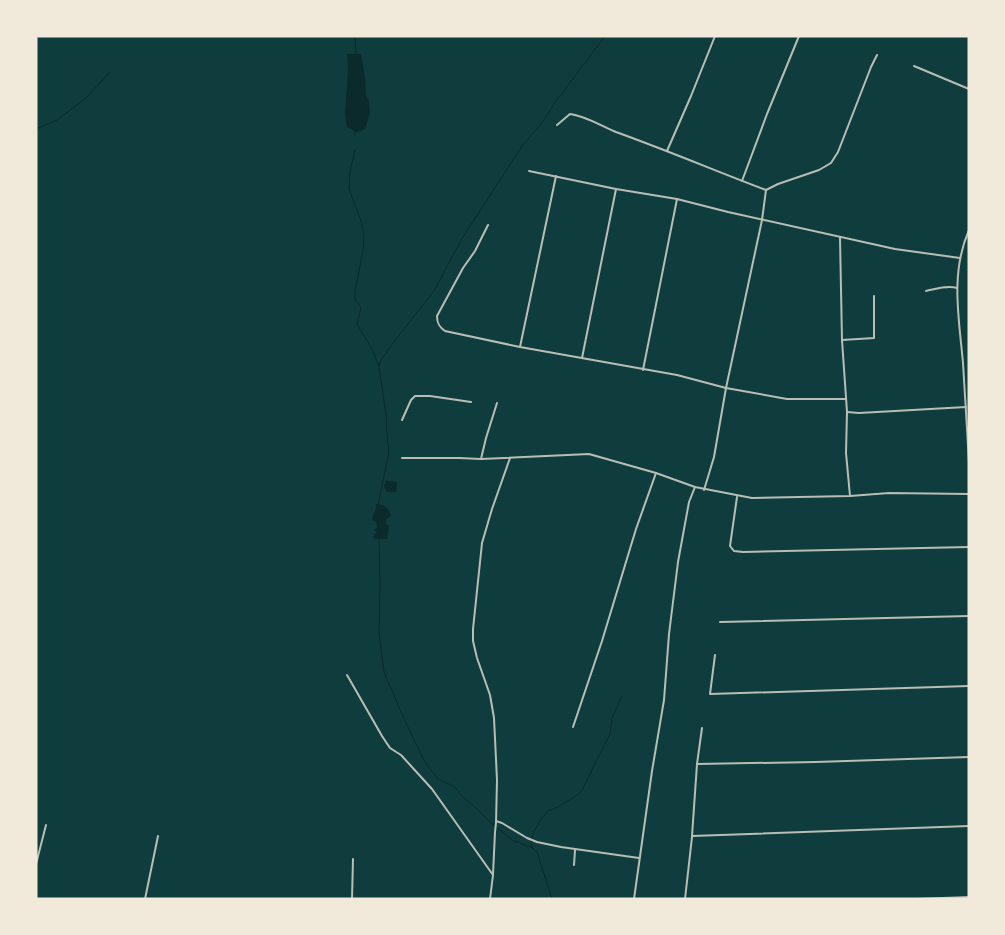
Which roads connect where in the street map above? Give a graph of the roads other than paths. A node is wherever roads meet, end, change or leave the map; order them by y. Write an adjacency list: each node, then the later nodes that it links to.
1 (715, 36): 7 (street)
2 (799, 36): 10 (street)
3 (877, 55): 12 (street)
4 (914, 66): 5 (street)
5 (969, 89)
6 (557, 125): 7 (street)
7 (667, 151): 10 (street)
8 (529, 171): 9 (street)
9 (556, 176): 11 (street); 23 (street)
10 (742, 181): 12 (street)
11 (616, 189): 13 (street); 24 (street)
12 (766, 190): 14 (street)
13 (677, 199): 14 (street); 25 (street)
14 (762, 220): 17 (street); 26 (street)
15 (488, 225): 23 (street)
16 (969, 230): 18 (street)
17 (840, 238): 18 (street); 22 (street)
18 (960, 258): 19 (street)
19 (957, 288): 20 (street); 30 (street)
20 (926, 291)
21 (874, 296): 22 (street)
22 (842, 340): 27 (street)
23 (520, 347): 24 (street)
24 (582, 358): 25 (street)
25 (643, 370): 26 (street)
26 (726, 388): 27 (street); 40 (street)
27 (846, 399): 31 (street)
28 (471, 402): 32 (street)
29 (497, 403): 36 (street)
30 (966, 407): 31 (street); 33 (street)
31 (847, 412): 43 (street)
32 (402, 420)
33 (968, 452): 37 (street)
34 (402, 458): 36 (street)
35 (510, 458): 36 (street); 38 (street); 54 (street)
36 (481, 459)
37 (969, 462)
38 (656, 473): 39 (street); 50 (street)
39 (695, 487): 40 (street); 60 (street)
40 (704, 490): 42 (street)
41 (969, 494): 43 (street)
42 (737, 496): 43 (street); 44 (street)
43 (850, 496)
44 (969, 547)
45 (969, 616): 46 (street)
46 (720, 622)
47 (714, 655): 49 (street)
48 (347, 675): 64 (street)
49 (969, 686)
50 (573, 728)
51 (702, 728): 53 (street)
52 (969, 757): 53 (street)
53 (697, 764): 58 (street)
54 (496, 822): 59 (street); 64 (street)
55 (46, 825): 62 (street)
56 (969, 826): 58 (street)
57 (158, 836): 66 (street)
58 (692, 836): 70 (street)
59 (575, 850): 60 (street); 63 (street)
60 (640, 858): 69 (street)
61 (352, 859): 67 (street)
62 (36, 864)
63 (574, 865)
64 (493, 875): 68 (street)
65 (969, 897): 71 (street)
66 (145, 899)
67 (352, 899)
68 (490, 899)
69 (634, 899)
70 (685, 899)
71 (916, 899)

